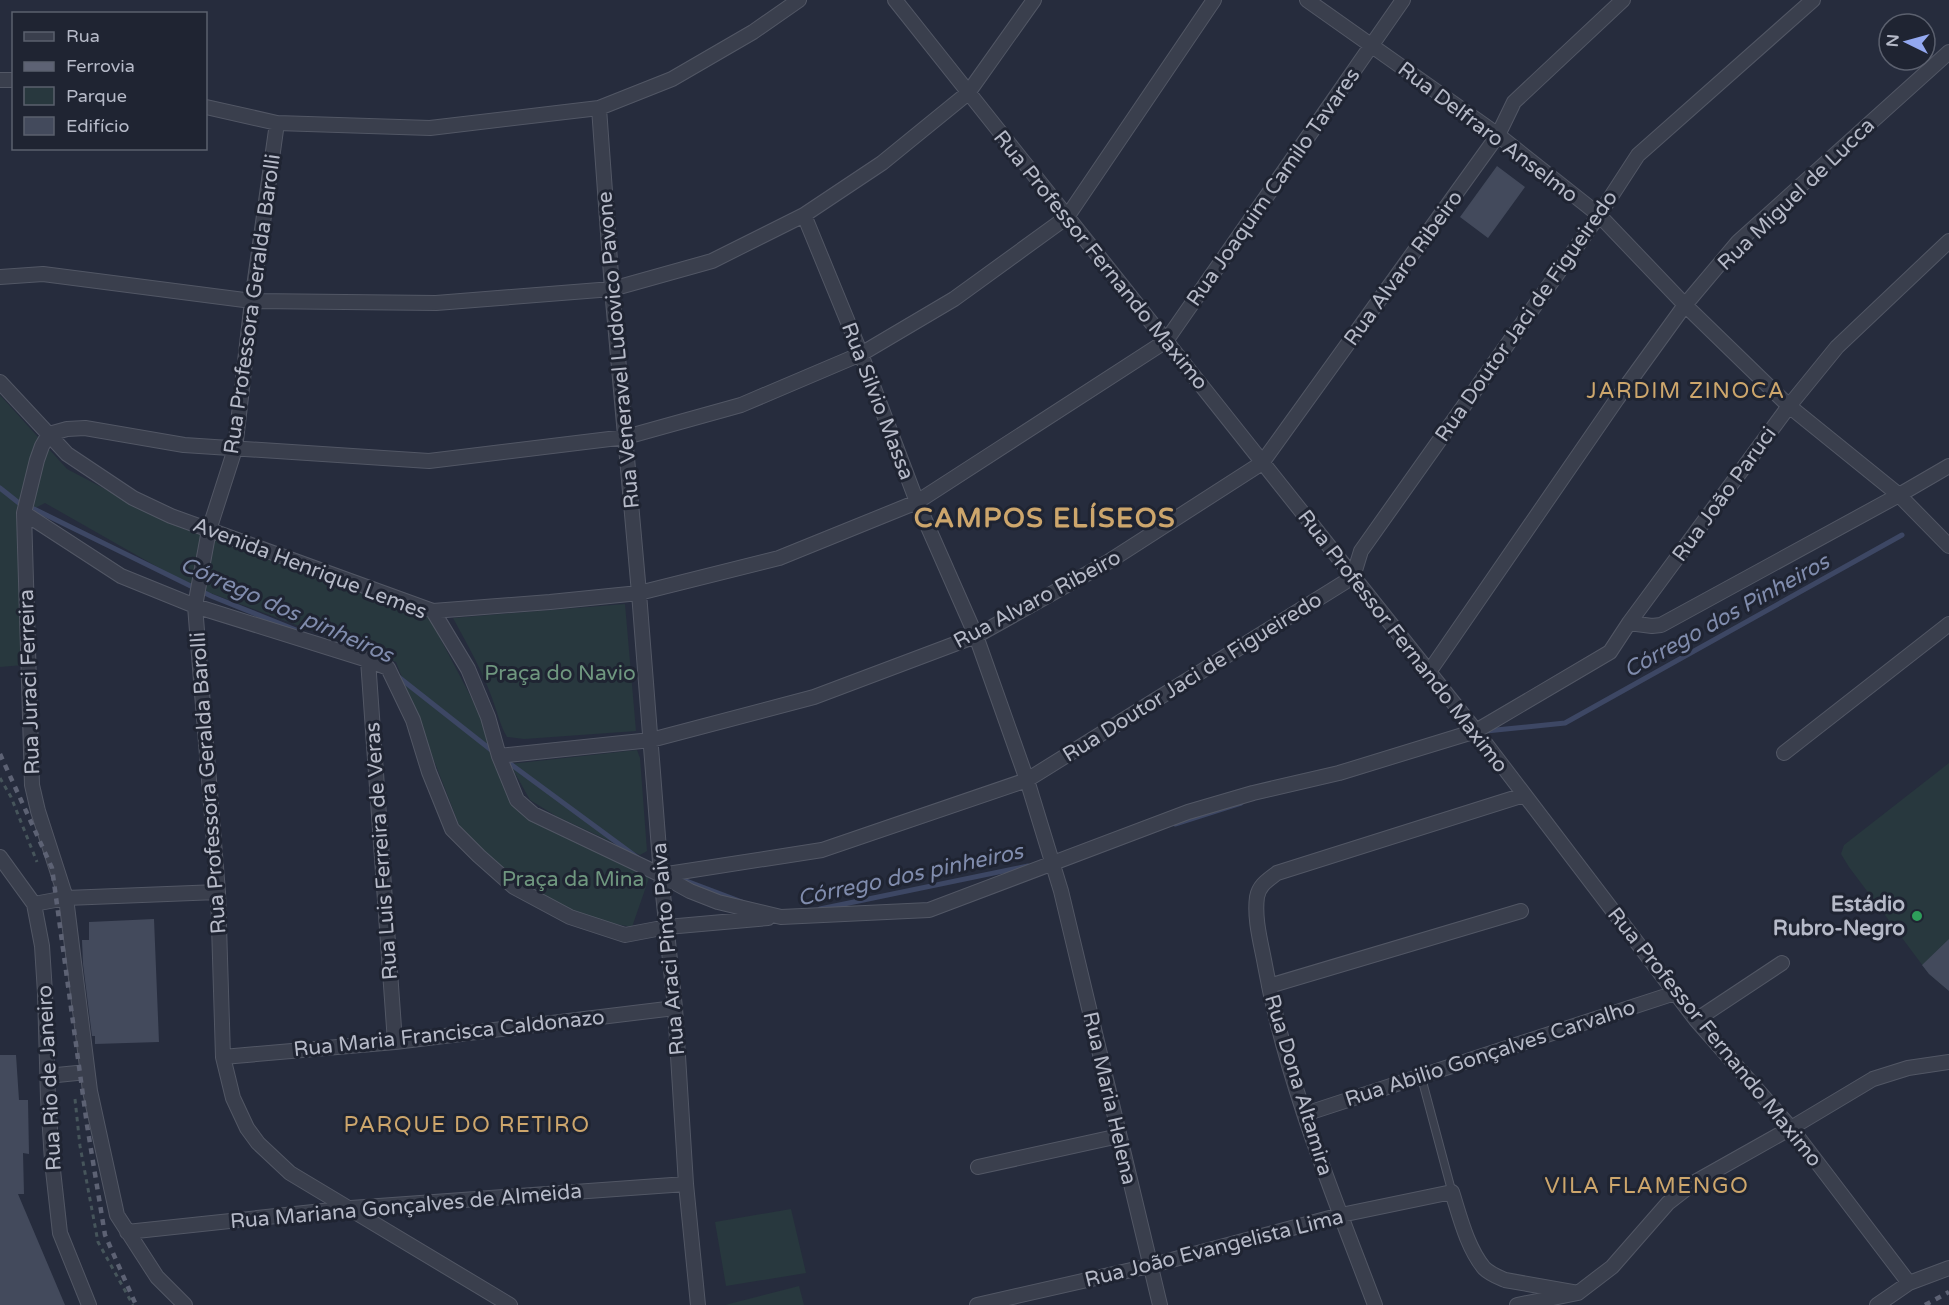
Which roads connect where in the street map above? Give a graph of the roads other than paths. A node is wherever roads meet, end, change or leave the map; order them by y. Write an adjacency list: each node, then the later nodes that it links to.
1 (799, 0): 13 (street)
2 (895, 0): 11 (street, Rua Professor Fernando Maximo)
3 (1034, 0): 11 (street)
4 (1214, 0): 18 (street)
5 (1307, 0): 9 (street, Rua Delfraro Anselmo)
6 (1403, 0): 9 (street, Rua Joaquim Camilo Tavares)
7 (1623, 0): 15 (street, Rua Alvaro Ribeiro)
8 (1813, 0): 17 (street, Rua Doutor Jaci de Figueiredo)
9 (1371, 46): 15 (street, Rua Delfraro Anselmo); 24 (street, Rua Joaquim Camilo Tavares)
10 (1949, 52): 23 (street, Rua Miguel de Lucca)
11 (968, 93): 16 (street); 18 (street, Rua Professor Fernando Maximo)
12 (207, 107): 14 (street)
13 (599, 108): 14 (street); 21 (street, Rua Veneravel Ludovico Pavone)
14 (277, 123): 22 (street, Rua Professora Geralda Barolli)
15 (1498, 135): 17 (street, Rua Delfraro Anselmo); 31 (street, Rua Alvaro Ribeiro)
16 (804, 215): 21 (street); 25 (street, Rua Silvio Massa)
17 (1599, 215): 23 (street, Rua Delfraro Anselmo); 38 (street, Rua Doutor Jaci de Figueiredo)
18 (1067, 217): 24 (street, Rua Professor Fernando Maximo); 25 (street)
19 (1949, 242): 27 (street, Rua João Paruci)
20 (0, 277): 22 (street)
21 (612, 289): 22 (street); 29 (street, Rua Veneravel Ludovico Pavone)
22 (252, 301): 30 (street, Rua Professora Geralda Barolli)
23 (1686, 305): 27 (street, Rua Delfraro Anselmo); 46 (street, Rua Miguel de Lucca)
24 (1166, 341): 31 (street, Rua Professor Fernando Maximo); 34 (street, Rua Joaquim Camilo Tavares)
25 (861, 354): 29 (street); 34 (street, Rua Silvio Massa)
26 (0, 382): 28 (street, Avenida Henrique Lemes)
27 (1789, 406): 33 (street, Rua Delfraro Anselmo); 42 (street, Rua João Paruci)
28 (49, 434): 30 (street); 35 (street, Rua Juraci Ferreira); 36 (street, Avenida Henrique Lemes)
29 (626, 436): 30 (street); 39 (street, Rua Veneravel Ludovico Pavone)
30 (235, 449): 36 (street, Rua Professora Geralda Barolli)
31 (1262, 462): 38 (street, Rua Professor Fernando Maximo); 44 (street, Rua Alvaro Ribeiro)
32 (1949, 466): 33 (street)
33 (1899, 495): 37 (street, Rua Delfraro Anselmo); 42 (street)
34 (917, 502): 39 (street, Rua Joaquim Camilo Tavares); 44 (street, Rua Silvio Massa)
35 (24, 513): 40 (street); 58 (street, Rua Juraci Ferreira)
36 (209, 530): 40 (street, Rua Professora Geralda Barolli); 41 (street, Avenida Henrique Lemes)
37 (1949, 546)
38 (1353, 577): 46 (street, Rua Professor Fernando Maximo); 51 (street, Rua Doutor Jaci de Figueiredo)
39 (639, 593): 41 (street, Rua Joaquim Camilo Tavares); 48 (street, Rua Araci Pinto Paiva)
40 (195, 606): 45 (street); 57 (street, Rua Professora Geralda Barolli)
41 (433, 611): 50 (street, Avenida Henrique Lemes)
42 (1629, 623): 47 (street, Rua João Paruci)
43 (1949, 624): 49 (street)
44 (976, 636): 48 (street, Rua Alvaro Ribeiro); 51 (street, Rua Silvio Massa)
45 (368, 660): 62 (street); 68 (street, Rua Luis Ferreira de Veras)
46 (1429, 672): 47 (street, Rua Professor Fernando Maximo)
47 (1476, 731): 52 (street, Rua Professor Fernando Maximo); 54 (street, Avenida Henrique Lemes)
48 (651, 740): 50 (street, Rua Alvaro Ribeiro); 55 (street, Rua Araci Pinto Paiva)
49 (1784, 753)
50 (499, 756): 55 (street, Avenida Henrique Lemes)
51 (1027, 780): 54 (street, Rua Silvio Massa); 55 (street, Rua Doutor Jaci de Figueiredo)
52 (1524, 795): 64 (street, Rua Dona Altamira); 65 (street, Rua Professor Fernando Maximo)
53 (0, 857): 59 (street, Rua Rio de Janeiro)
54 (1053, 861): 56 (street, Rua Silvio Massa); 61 (street, Avenida Henrique Lemes)
55 (661, 875): 61 (street, Avenida Henrique Lemes); 62 (street, Rua Araci Pinto Paiva)
56 (1061, 891): 76 (street, Rua Maria Helena)
57 (218, 892): 58 (street); 69 (street, Rua Professora Geralda Barolli)
58 (66, 898): 59 (street); 71 (street, Rua Juraci Ferreira)
59 (34, 904): 72 (street, Rua Rio de Janeiro)
60 (1521, 911): 64 (street)
61 (781, 917): 62 (street)
62 (667, 927): 66 (street, Rua Araci Pinto Paiva)
63 (1782, 963): 67 (street)
64 (1269, 986): 74 (street, Rua Dona Altamira)
65 (1675, 993): 67 (street, Rua Professor Fernando Maximo); 73 (street, Rua Abilio Gonçalves Carvalho)
66 (675, 1008): 68 (street, Rua Maria Francisca Caldonazo); 78 (street, Rua Araci Pinto Paiva)
67 (1696, 1020): 75 (street, Rua Professor Fernando Maximo)
68 (395, 1042): 69 (street, Rua Maria Francisca Caldonazo)
69 (223, 1058): 80 (street, Rua Professora Geralda Barolli)
70 (1949, 1062): 75 (street)
71 (87, 1072): 72 (street); 82 (street, Rua Juraci Ferreira)
72 (47, 1076): 87 (street, Rua Rio de Janeiro)
73 (1421, 1076): 74 (street, Rua Abilio Gonçalves Carvalho); 79 (lane)
74 (1305, 1114): 81 (street, Rua Dona Altamira)
75 (1791, 1128): 85 (street, Rua Professor Fernando Maximo); 86 (street)
76 (1119, 1136): 77 (street); 83 (street, Rua Maria Helena)
77 (978, 1167)
78 (686, 1184): 80 (street, Rua Mariana Gonçalves de Almeida); 90 (street, Rua Araci Pinto Paiva)
79 (1452, 1192): 81 (street, Rua João Evangelista Lima); 86 (street)
80 (351, 1208): 82 (street, Rua Mariana Gonçalves de Almeida); 89 (street, Rua Professora Geralda Barolli)
81 (1341, 1215): 83 (street, Rua João Evangelista Lima); 93 (street, Rua Dona Altamira)
82 (127, 1232): 88 (street, Rua Juraci Ferreira)
83 (1149, 1266): 91 (street, Rua João Evangelista Lima); 92 (street, Rua Maria Helena)
84 (1949, 1268): 85 (street)
85 (1909, 1283): 95 (street)
86 (1578, 1293): 94 (street)
87 (89, 1305)
88 (185, 1305)
89 (510, 1305)
90 (698, 1305)
91 (976, 1305)
92 (1160, 1305)
93 (1375, 1305)
94 (1517, 1305)
95 (1877, 1305)

